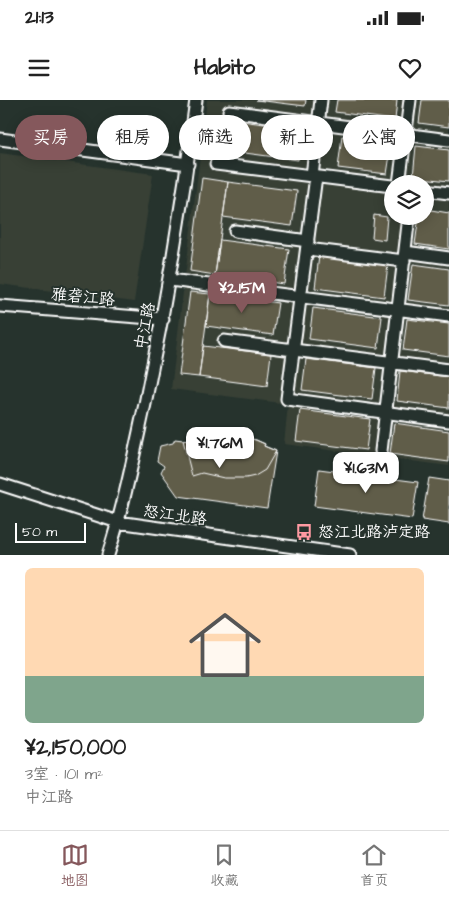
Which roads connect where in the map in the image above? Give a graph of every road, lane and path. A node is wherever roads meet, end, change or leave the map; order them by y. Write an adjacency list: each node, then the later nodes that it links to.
1 (196, 100): 13 (street, 中江路)
2 (321, 100): 6 (street)
3 (410, 100): 7 (street)
4 (229, 111): 5 (street)
5 (261, 115)
6 (319, 115)
7 (408, 115)
8 (415, 135): 10 (street)
9 (0, 139): 13 (street)
10 (449, 140)
11 (315, 160): 16 (street)
12 (402, 160): 15 (street)
13 (188, 164): 25 (street, 中江路)
14 (216, 164): 16 (street)
15 (400, 175)
16 (314, 176): 17 (street); 22 (street)
17 (384, 185)
18 (434, 191): 19 (street)
19 (449, 193)
20 (408, 225): 23 (street)
21 (235, 231): 22 (street)
22 (307, 245): 23 (street); 26 (street)
23 (404, 256): 24 (street); 28 (street)
24 (449, 258)
25 (170, 280): 26 (street); 30 (street, 中江路)
26 (300, 297): 28 (street); 32 (street)
27 (0, 306): 30 (street, 雅砻江路)
28 (398, 310): 29 (street); 33 (street)
29 (449, 316)
30 (163, 319): 39 (street, 中江路)
31 (224, 340): 32 (street)
32 (294, 350): 33 (street); 35 (street)
33 (392, 362): 34 (street); 35 (street)
34 (449, 370)
35 (386, 413): 36 (street); 37 (street)
36 (449, 421)
37 (381, 451)
38 (0, 484): 39 (street, 怒江北路)
39 (118, 522): 40 (street, 中江路); 41 (street, 怒江北路)
40 (108, 555)
41 (350, 555)

